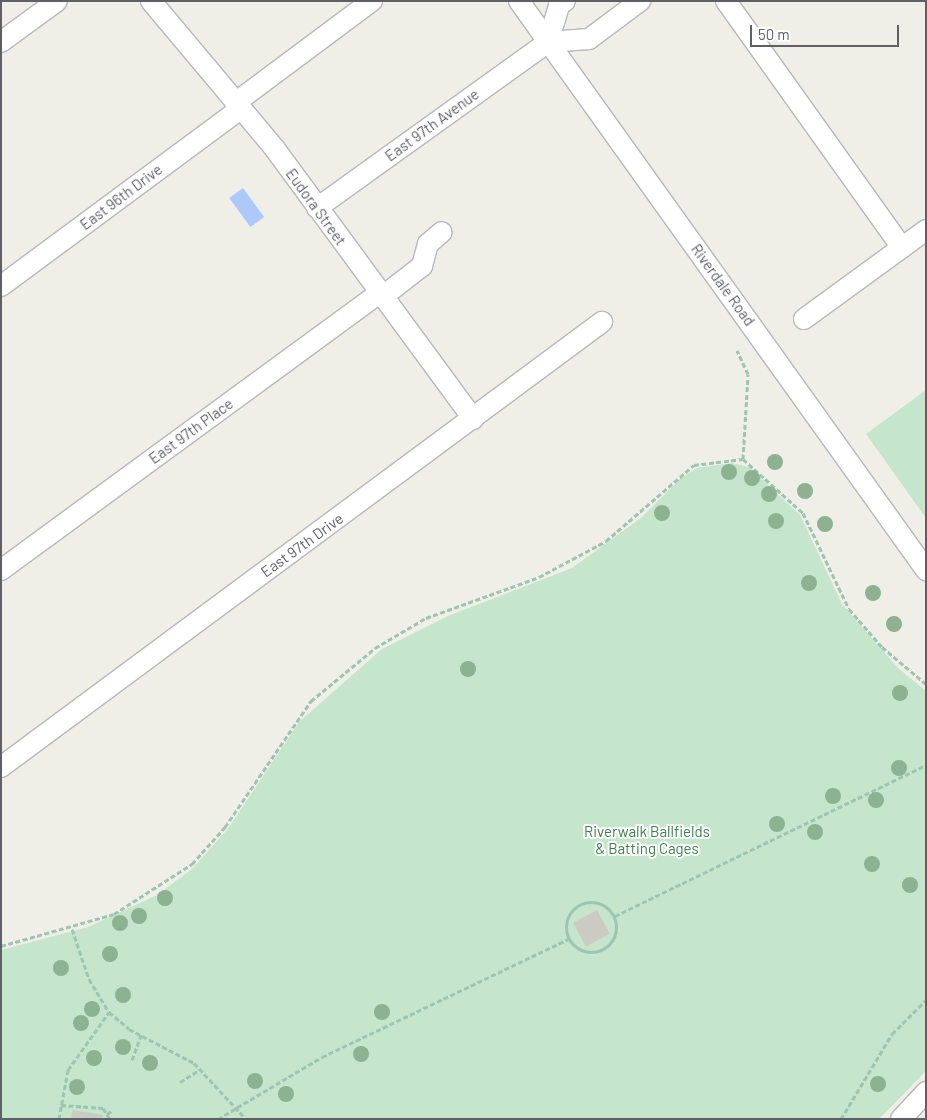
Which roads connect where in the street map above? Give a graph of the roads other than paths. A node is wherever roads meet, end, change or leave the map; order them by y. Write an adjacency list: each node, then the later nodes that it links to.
1 (57, 1): 8 (street)
2 (150, 1): 10 (street, Eudora Street)
3 (372, 1): 10 (street, East 96th Drive)
4 (519, 1): 9 (street, Riverdale Road)
5 (565, 1): 9 (street)
6 (640, 1): 9 (street)
7 (726, 1): 14 (street)
8 (1, 42)
9 (548, 42): 11 (street, East 97th Avenue); 21 (street, Riverdale Road)
10 (237, 106): 11 (street, Eudora Street); 15 (street, East 96th Drive)
11 (317, 208): 16 (street, Eudora Street)
12 (926, 230): 14 (street)
13 (442, 232): 16 (street, East 97th Place)
14 (902, 248): 17 (street)
15 (1, 286)
16 (381, 295): 19 (street, Eudora Street); 20 (street, East 97th Place)
17 (804, 319)
18 (602, 322): 19 (street, East 97th Drive)
19 (473, 419): 22 (street, East 97th Drive)
20 (1, 570)
21 (926, 570)
22 (1, 767)
23 (926, 1092): 24 (street)
24 (901, 1119)

